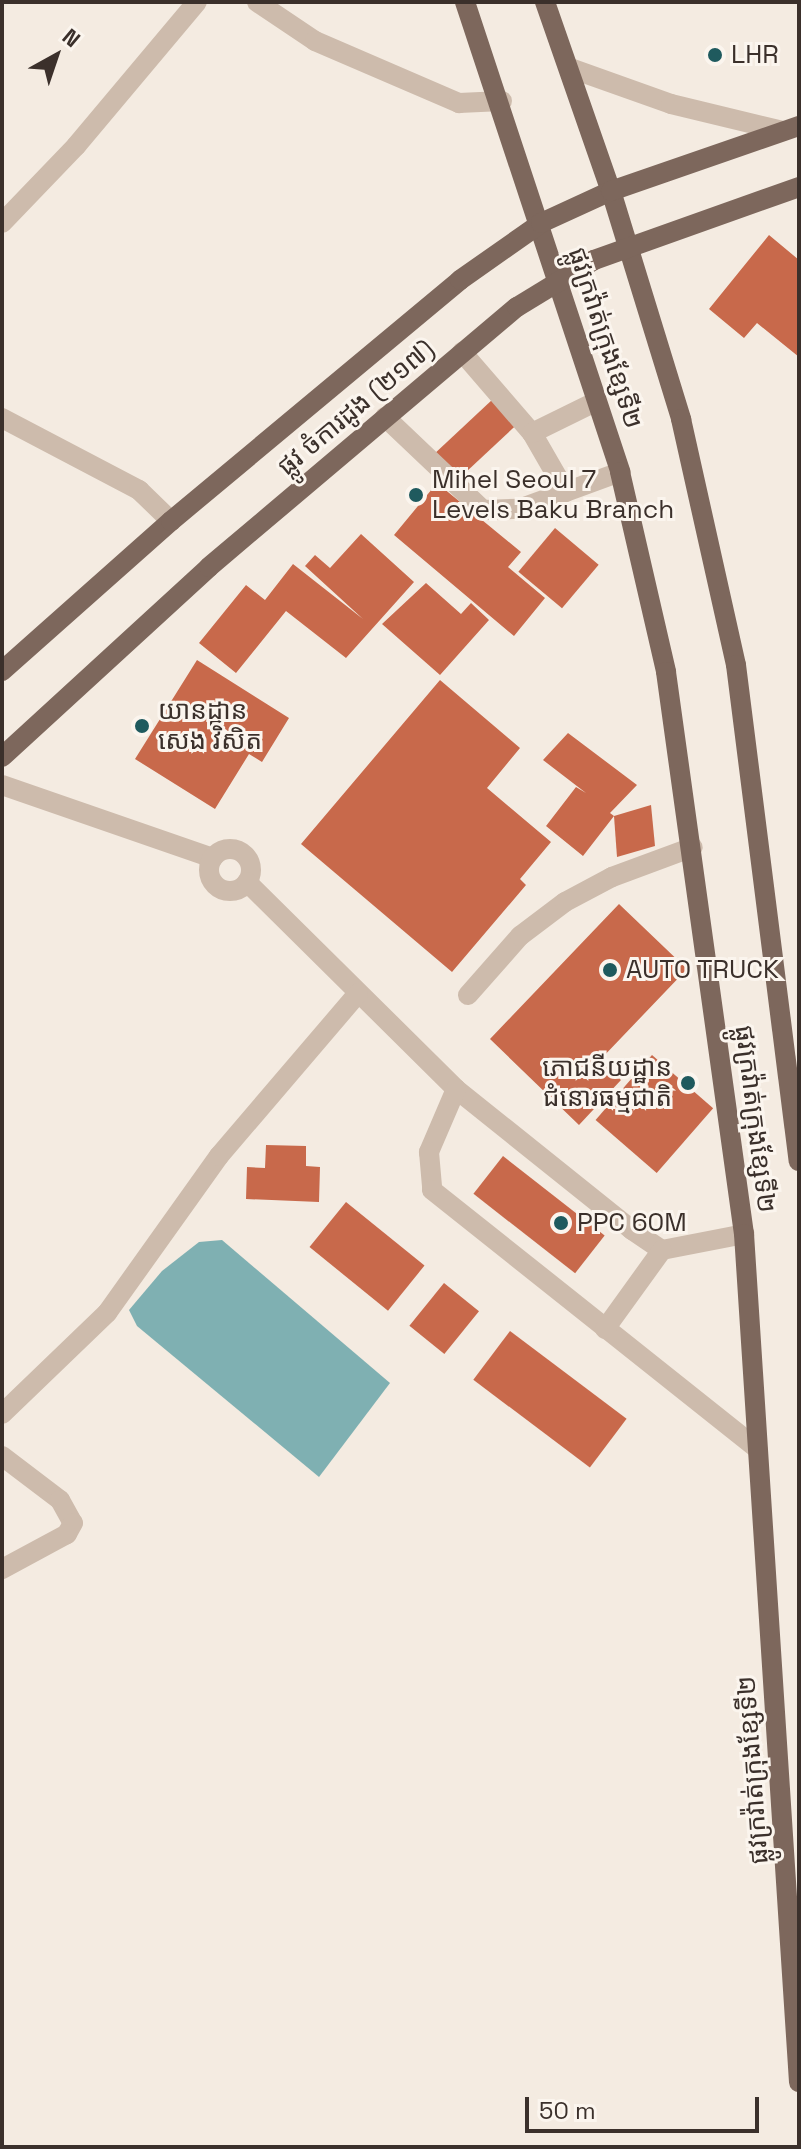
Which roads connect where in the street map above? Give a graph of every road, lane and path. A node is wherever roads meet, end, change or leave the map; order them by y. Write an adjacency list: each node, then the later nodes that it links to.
1 (197, 2): 10 (street)
2 (257, 2): 6 (street)
3 (465, 2): 6 (main road, ផ្លូវក្រវ៉ាត់ក្រុងខ្សែទី២)
4 (545, 2): 5 (main road, ផ្លូវក្រវ៉ាត់ក្រុងខ្សែទី២)
5 (570, 68): 7 (street); 9 (main road, ផ្លូវក្រវ៉ាត់ក្រុងខ្សែទី២)
6 (502, 101): 11 (main road, ផ្លូវក្រវ៉ាត់ក្រុងខ្សែទី២)
7 (791, 128): 9 (main road, ផ្លូវ ចំការដូង (២១៧))
8 (799, 187): 12 (main road, ផ្លូវ ចំការដូង (២១៧))
9 (611, 191): 11 (main road, ផ្លូវ ចំការដូង (២១៧)); 12 (main road, ផ្លូវក្រវ៉ាត់ក្រុងខ្សែទី២)
10 (2, 223)
11 (541, 223): 13 (main road, ផ្លូវក្រវ៉ាត់ក្រុងខ្សែទី២); 21 (main road, ផ្លូវ ចំការដូង (២១៧))
12 (628, 248): 13 (main road, ផ្លូវ ចំការដូង (២១៧)); 31 (main road, ផ្លូវក្រវ៉ាត់ក្រុងខ្សែទី២)
13 (558, 278): 14 (main road, ផ្លូវ ចំការដូង (២១៧)); 15 (main road, ផ្លូវក្រវ៉ាត់ក្រុងខ្សែទី២)
14 (462, 352): 16 (main road, ផ្លូវ ចំការដូង (២១៧)); 18 (street)
15 (597, 401): 18 (street); 19 (main road, ផ្លូវក្រវ៉ាត់ក្រុងខ្សែទី២)
16 (385, 417): 20 (street); 23 (main road, ផ្លូវ ចំការដូង (២១៧))
17 (2, 418): 21 (street)
18 (532, 433): 20 (street)
19 (620, 472): 20 (street); 25 (main road, ផ្លូវក្រវ៉ាត់ក្រុងខ្សែទី២)
20 (566, 492)
21 (171, 521): 22 (main road, ផ្លូវ ចំការដូង (២១៧))
22 (2, 671)
23 (2, 757)
24 (2, 785): 26 (street)
25 (693, 847): 29 (street); 32 (main road, ផ្លូវក្រវ៉ាត់ក្រុងខ្សែទី២)
26 (213, 858): 27 (street); 27 (street)
27 (247, 882): 28 (street)
28 (358, 993): 30 (street); 35 (street)
29 (468, 995)
30 (456, 1089): 33 (street); 34 (street)
31 (799, 1161)
32 (744, 1234): 33 (street); 36 (main road, ផ្លូវក្រវ៉ាត់ក្រុងខ្សែទី២)
33 (662, 1250): 34 (street)
34 (605, 1329): 36 (street)
35 (2, 1414)
36 (758, 1449): 39 (main road, ផ្លូវក្រវ៉ាត់ក្រុងខ្សែទី២)
37 (2, 1456): 38 (street)
38 (2, 1569)
39 (799, 2082)

